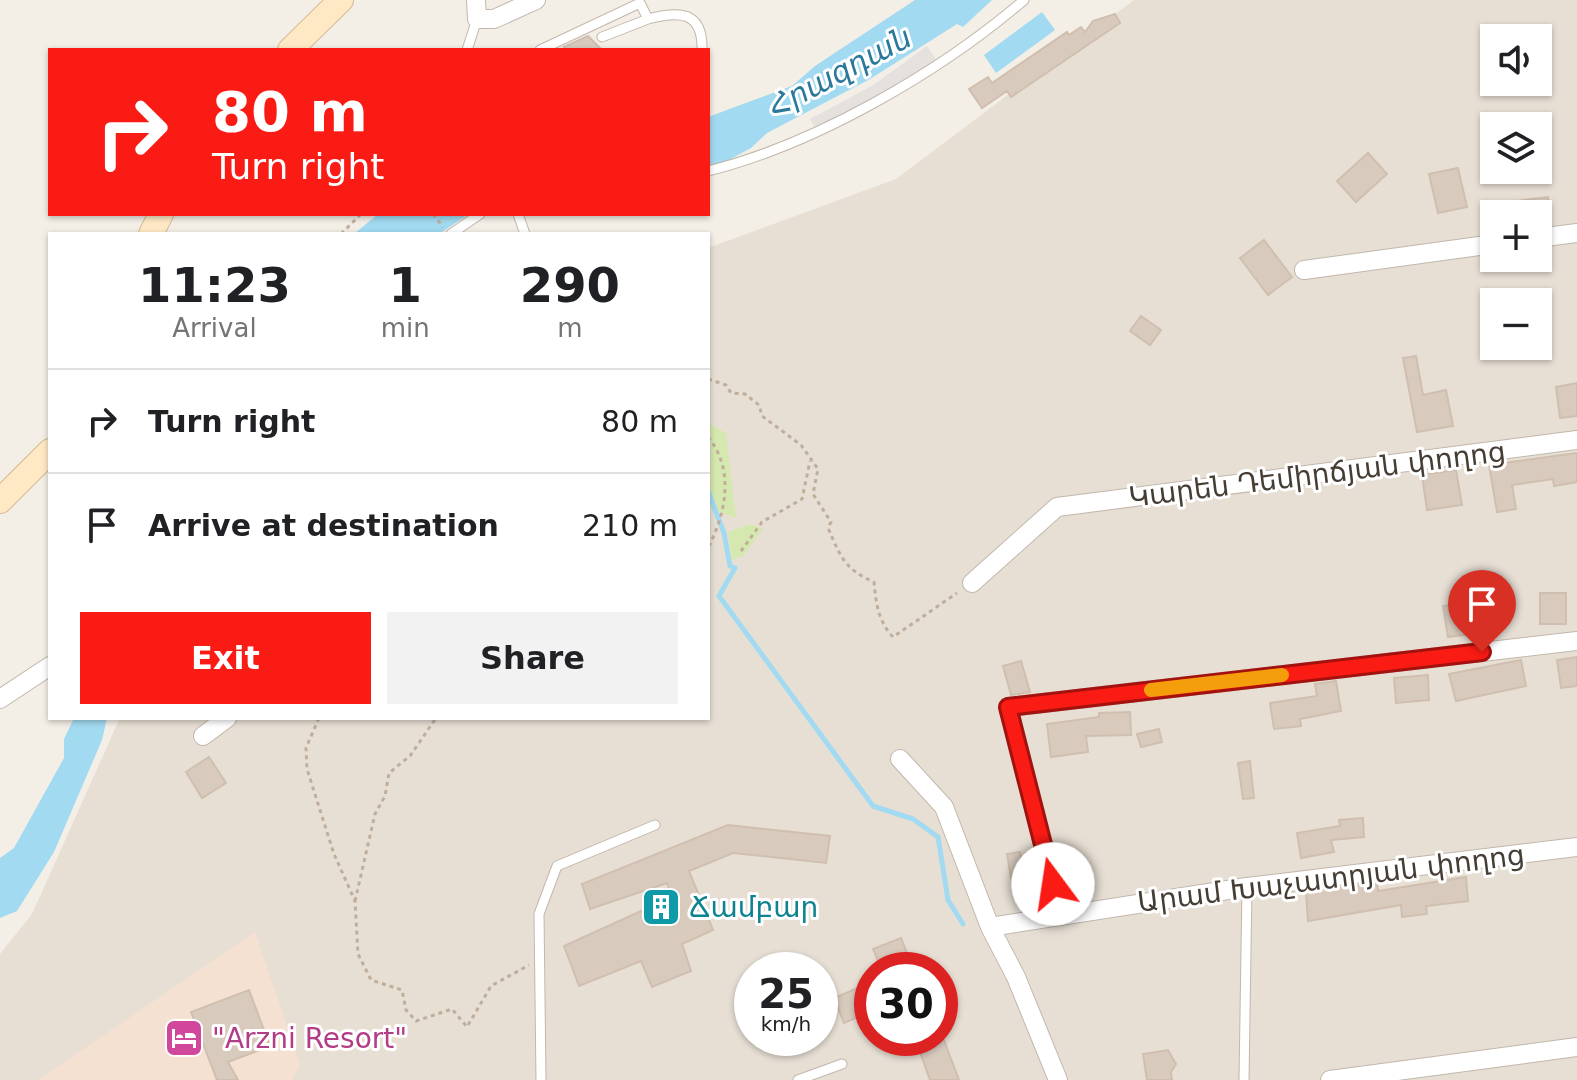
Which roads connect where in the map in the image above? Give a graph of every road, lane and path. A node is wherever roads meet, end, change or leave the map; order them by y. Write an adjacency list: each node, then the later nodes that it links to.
1 (341, 0): 8 (main road)
2 (476, 0): 5 (street)
3 (536, 0): 5 (street)
4 (1024, 0): 12 (lane)
5 (477, 19): 9 (lane)
6 (648, 19): 7 (lane); 10 (lane); 11 (lane)
7 (602, 37)
8 (292, 48)
9 (468, 48)
10 (544, 48)
11 (702, 48)
12 (710, 170)
13 (359, 216): 17 (path)
14 (435, 216): 16 (path)
15 (476, 216): 16 (lane)
16 (448, 231)
17 (343, 232)
18 (1577, 233): 19 (street)
19 (1552, 236)
20 (1480, 246): 21 (street)
21 (1304, 270)
22 (710, 380): 26 (path)
23 (710, 440): 28 (path)
24 (1577, 440): 30 (street, Կարեն Դեմիրճյան փողոց)
25 (48, 453): 27 (main road)
26 (811, 459): 29 (path); 30 (path)
27 (0, 501)
28 (710, 543)
29 (741, 551)
30 (972, 583)
31 (1577, 641): 43 (street)
32 (48, 667): 33 (street)
33 (0, 699)
34 (224, 720): 37 (street)
35 (318, 720): 42 (path)
36 (435, 720): 42 (path)
37 (203, 736)
38 (900, 759): 44 (street)
39 (655, 825): 45 (lane)
40 (1577, 847): 41 (street, Արամ Խաչատրյան փողոց)
41 (1247, 887): 43 (street, Արամ Խաչատրյան փողոց); 51 (lane)
42 (355, 901): 45 (path)
43 (1061, 914): 44 (street, Արամ Խաչատրյան փողոց)
44 (990, 927): 50 (street)
45 (538, 960): 48 (lane)
46 (1577, 1047): 52 (street)
47 (842, 1064): 49 (lane)
48 (541, 1080)
49 (798, 1080)
50 (1058, 1080)
51 (1244, 1080)
52 (1330, 1080)

